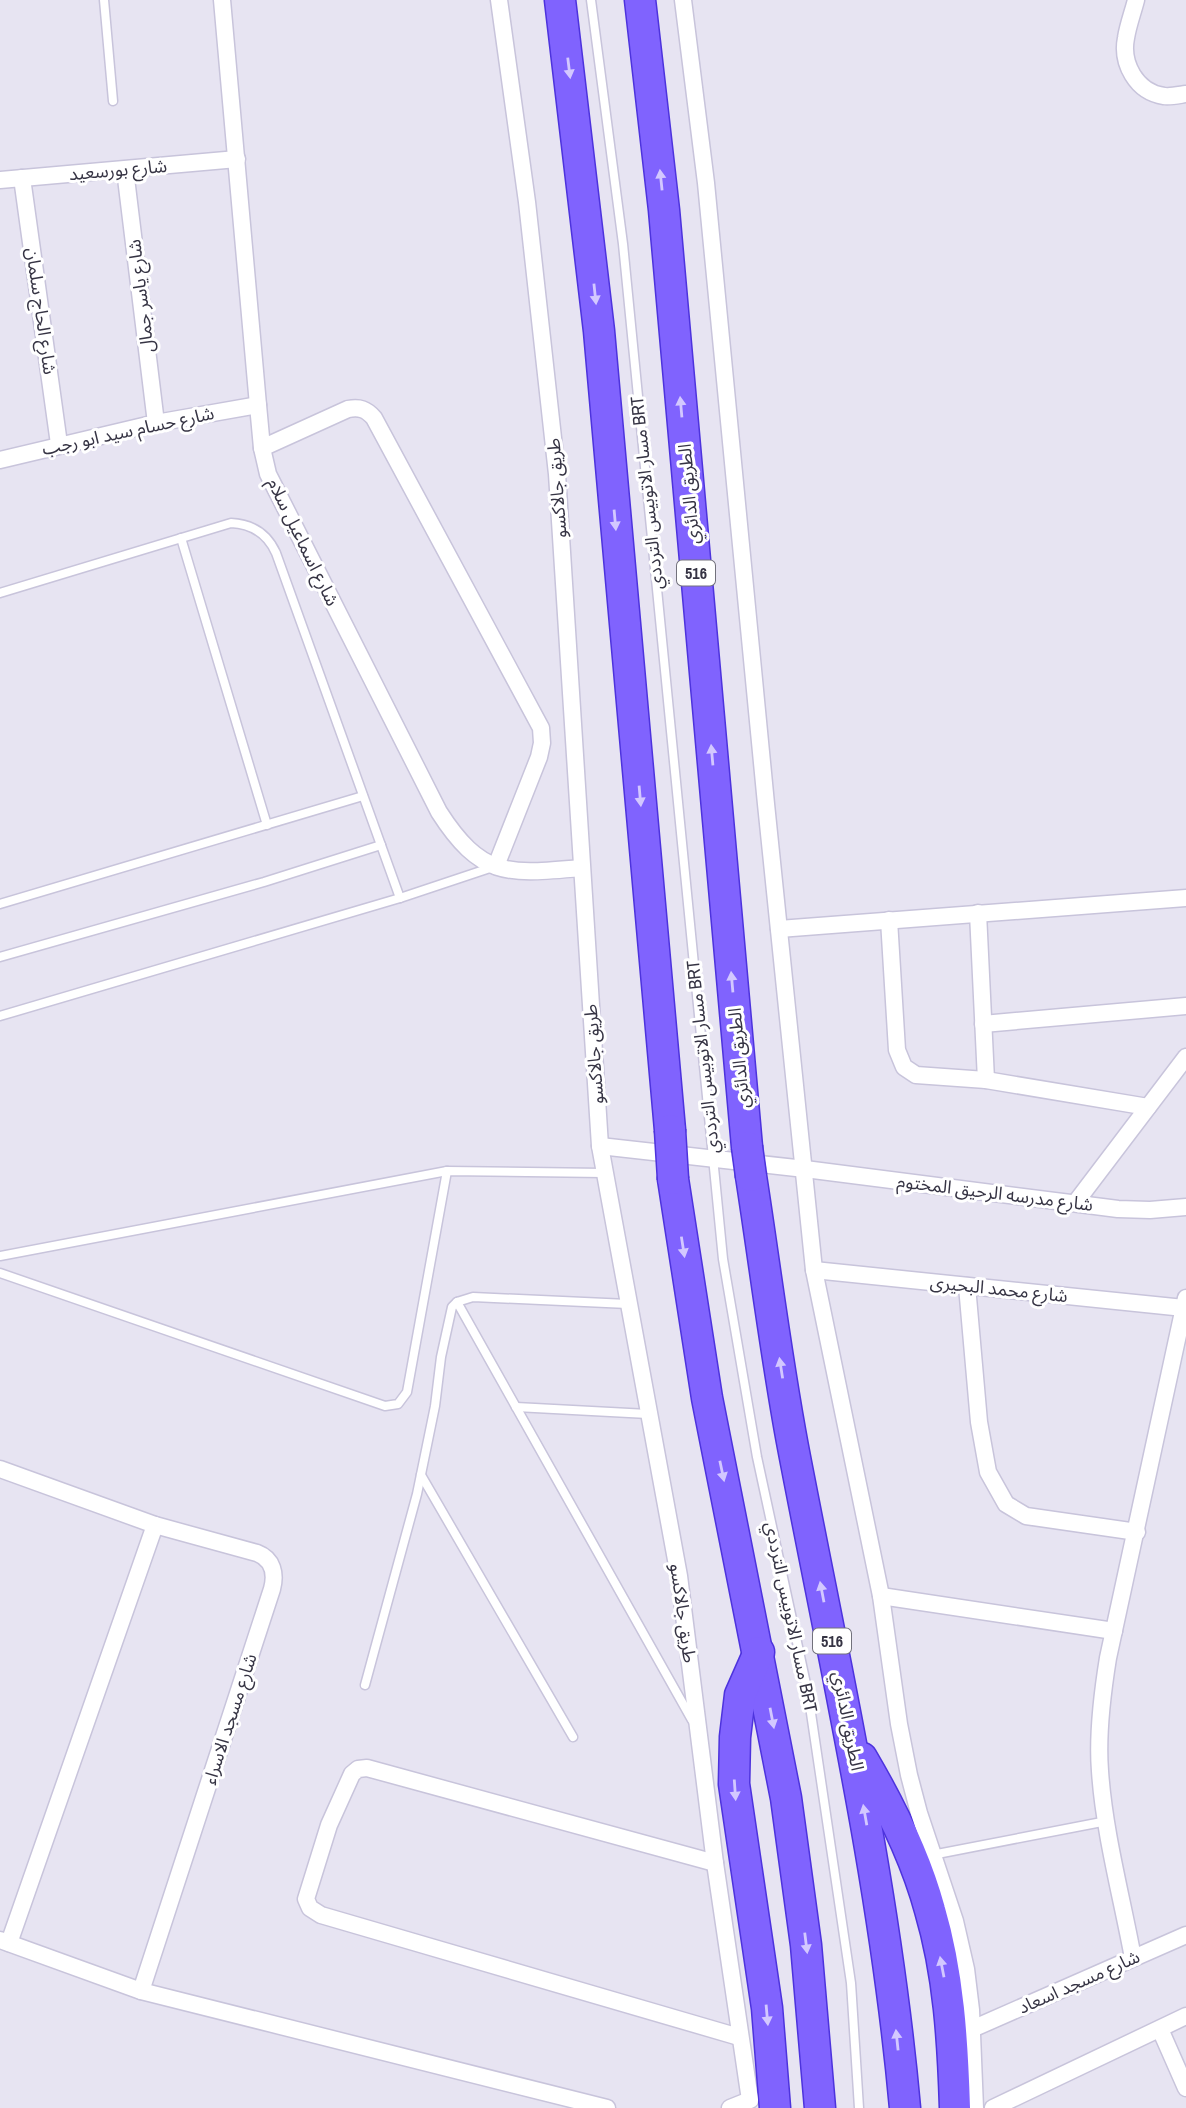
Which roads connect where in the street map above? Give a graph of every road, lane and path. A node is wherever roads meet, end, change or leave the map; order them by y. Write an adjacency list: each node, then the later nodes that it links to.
1 (104, 0): 10 (lane)
2 (222, 0): 11 (street, شارع اسماعيل سلام)
3 (499, 0): 26 (street, طريق جالاكسو)
4 (560, 0): 61 (highway, one-way to 61, bridge)
5 (591, 0): 82 (lane, مسار الاتوبيس الترددي BRT)
6 (640, 0): 65 (highway, الطريق الدائري / 516, one-way to 6)
7 (683, 0): 32 (street)
8 (1136, 0): 9 (street)
9 (1186, 94)
10 (113, 101)
11 (237, 159): 12 (street, شارع بورسعيد); 15 (street, شارع اسماعيل سلام)
12 (125, 170): 13 (street, شارع بورسعيد); 16 (street, شارع ياسر جمال)
13 (23, 178): 14 (street, شارع بورسعيد); 17 (street, شارع الحاج سلمان)
14 (0, 180)
15 (258, 405): 16 (street, شارع حسام سيد ابو رجب); 18 (street, شارع اسماعيل سلام)
16 (156, 423): 17 (street, شارع حسام سيد ابو رجب)
17 (58, 444): 19 (street, شارع حسام سيد ابو رجب)
18 (262, 448): 25 (street, شارع اسماعيل سلام); 25 (street)
19 (0, 460)
20 (181, 538): 21 (lane); 22 (lane); 23 (lane)
21 (0, 593)
22 (363, 796): 23 (lane); 24 (lane)
23 (267, 825): 29 (lane)
24 (381, 845): 27 (lane); 33 (lane)
25 (496, 866): 26 (street, شارع اسماعيل سلام); 27 (lane)
26 (581, 868): 40 (street, طريق جالاكسو)
27 (400, 898): 35 (lane)
28 (1186, 898): 30 (street)
29 (0, 904)
30 (978, 914): 31 (street); 36 (street)
31 (889, 920): 32 (street); 38 (street)
32 (779, 929): 41 (street)
33 (0, 957)
34 (1186, 1006): 36 (street)
35 (0, 1016)
36 (984, 1024): 38 (street)
37 (1186, 1057): 39 (street)
38 (986, 1080): 39 (street)
39 (1148, 1107): 44 (street)
40 (600, 1146): 41 (street, شارع مدرسه الرحيق المختوم); 43 (street, طريق جالاكسو)
41 (804, 1169): 44 (street, شارع مدرسه الرحيق المختوم); 47 (street)
42 (447, 1171): 43 (lane); 46 (lane); 48 (lane)
43 (604, 1173): 52 (street, طريق جالاكسو)
44 (1076, 1202): 45 (street, شارع مدرسه الرحيق المختوم)
45 (1186, 1207)
46 (0, 1255)
47 (814, 1270): 49 (street, شارع محمد البحيرى); 59 (street)
48 (0, 1273)
49 (967, 1286): 51 (street, شارع محمد البحيرى); 58 (street)
50 (457, 1302): 52 (lane); 53 (lane); 56 (lane)
51 (1185, 1303): 58 (street)
52 (628, 1304): 54 (street, طريق جالاكسو)
53 (516, 1407): 54 (lane); 63 (lane)
54 (648, 1414): 63 (street, طريق جالاكسو)
55 (0, 1469): 57 (street)
56 (421, 1475): 62 (lane); 64 (lane)
57 (155, 1525): 70 (street); 72 (street, شارع مسجد الاسراء)
58 (1137, 1532): 60 (street)
59 (881, 1595): 60 (street); 67 (street)
60 (1114, 1631): 66 (street)
61 (759, 1652): 78 (highway, one-way to 78); 81 (highway, one-way to 81)
62 (365, 1685)
63 (700, 1734): 68 (street, طريق جالاكسو)
64 (573, 1738)
65 (852, 1741): 83 (highway, الطريق الدائري / 516, one-way to 65); 84 (highway, one-way to 65)
66 (1107, 1821): 67 (lane); 71 (street)
67 (932, 1855): 74 (street)
68 (715, 1863): 76 (street, طريق جالاكسو); 76 (street)
69 (1186, 1935): 71 (street, شارع مسجد اسعاد)
70 (4, 1941): 72 (street)
71 (1133, 1958): 74 (street, شارع مسجد اسعاد)
72 (141, 1991): 79 (street)
73 (1186, 2016): 75 (street)
74 (972, 2029): 85 (street)
75 (1160, 2029): 77 (street); 86 (street)
76 (739, 2037): 78 (street, طريق جالاكسو)
77 (1186, 2088)
78 (762, 2104): 80 (street)
79 (607, 2108)
80 (730, 2108)
81 (820, 2108)
82 (859, 2108)
83 (905, 2108)
84 (955, 2108)
85 (975, 2108)
86 (993, 2108)

